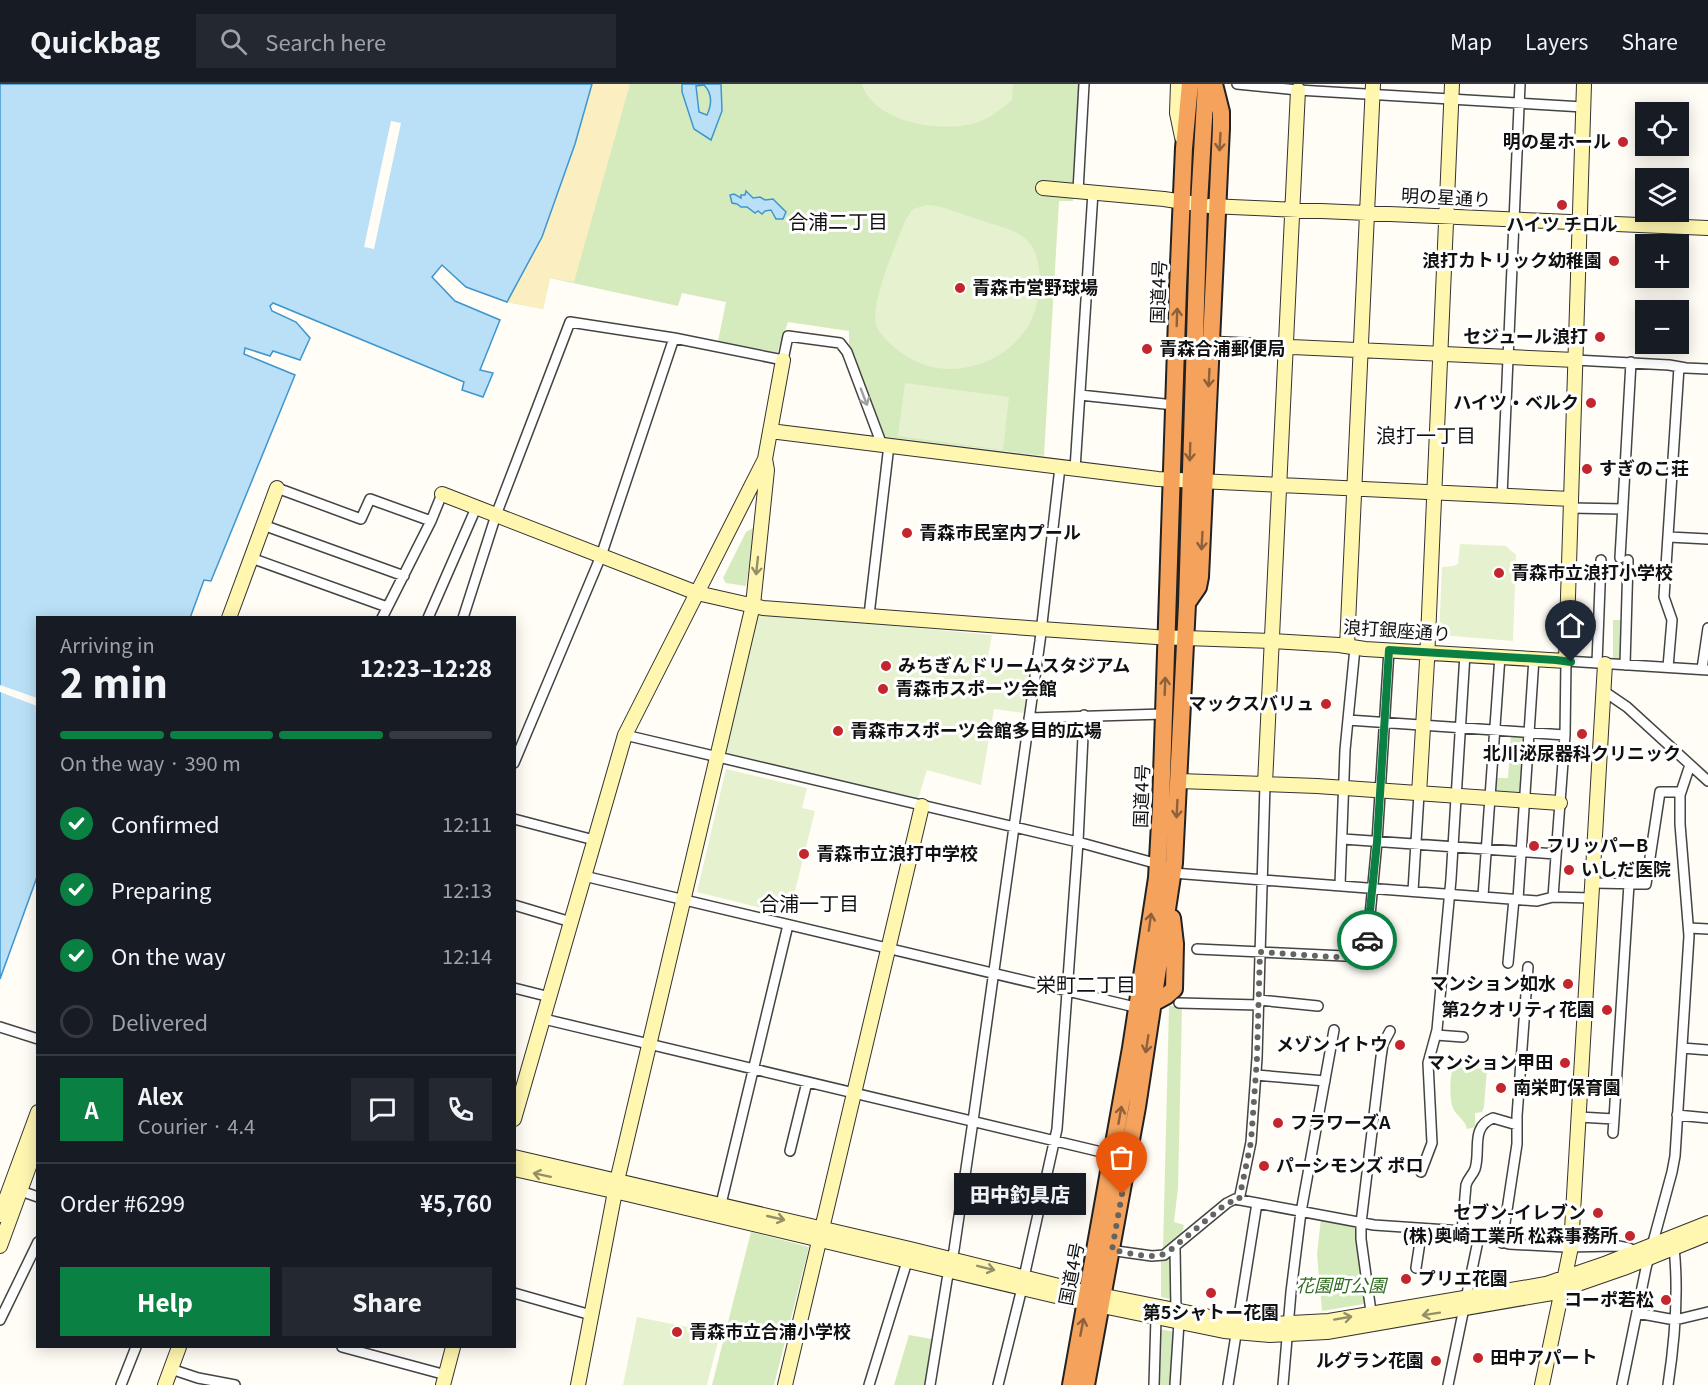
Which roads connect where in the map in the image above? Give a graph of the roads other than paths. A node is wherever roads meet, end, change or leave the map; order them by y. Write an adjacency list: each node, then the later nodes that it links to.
1 (1084, 84): 17 (street)
2 (1178, 84): 15 (street)
3 (1190, 84): 15 (highway, 国道4号)
4 (1237, 84): 9 (street)
5 (1452, 84): 12 (street)
6 (1520, 84): 13 (street)
7 (1584, 84): 14 (street)
8 (1215, 85): 19 (highway, 国道4号); 20 (highway, one-way to 20)
9 (1259, 85): 10 (street)
10 (1298, 87): 11 (street); 21 (street)
11 (1372, 89): 12 (street); 22 (street)
12 (1452, 99): 13 (street); 23 (street)
13 (1519, 104): 14 (street); 24 (street)
14 (1583, 107): 25 (street)
15 (1184, 148): 18 (highway, 国道4号)
16 (1043, 188): 17 (street, 明の星通り)
17 (1086, 191): 18 (street, 明の星通り); 38 (street)
18 (1182, 201): 19 (street, 明の星通り); 39 (highway, 国道4号, one-way to 18)
19 (1199, 204): 20 (street, 明の星通り); 28 (highway, 国道4号)
20 (1216, 207): 21 (street, 明の星通り); 28 (highway)
21 (1292, 210): 22 (street, 明の星通り); 29 (street)
22 (1367, 213): 23 (street, 明の星通り); 30 (street)
23 (1446, 216): 24 (street, 明の星通り); 31 (street)
24 (1515, 219): 25 (street, 明の星通り); 32 (street)
25 (1580, 223): 26 (street, 明の星通り); 34 (street)
26 (1708, 228)
27 (674, 339): 33 (street); 56 (street); 61 (street)
28 (1203, 343): 29 (street); 46 (highway, one-way to 46)
29 (1286, 347): 30 (street); 47 (street)
30 (1361, 351): 31 (street); 49 (street)
31 (1440, 354): 32 (street); 50 (street)
32 (1508, 358): 34 (street); 52 (street)
33 (783, 360): 40 (street); 41 (street, one-way to 41)
34 (1575, 360): 35 (street); 53 (street)
35 (1631, 362): 36 (street); 55 (street)
36 (1679, 367): 37 (street); 59 (street)
37 (1708, 369)
38 (1080, 394): 39 (street); 44 (street)
39 (1174, 405): 45 (highway, 国道4号)
40 (770, 431): 41 (street); 42 (street)
41 (886, 445): 43 (street); 68 (street)
42 (765, 459): 65 (street); 66 (street, one-way to 66)
43 (1060, 467): 44 (street); 74 (street)
44 (1075, 469): 45 (street)
45 (1172, 480): 46 (street); 75 (highway, 国道4号)
46 (1197, 482): 47 (street); 76 (highway, 国道4号, one-way to 76)
47 (1280, 486): 49 (street); 77 (street)
48 (277, 488): 57 (street); 58 (street)
49 (1355, 489): 50 (street); 78 (street)
50 (1433, 492): 52 (street); 80 (street)
51 (442, 495): 54 (street, 浪打銀座通り); 57 (street)
52 (1502, 496): 53 (street)
53 (1571, 503): 55 (street); 84 (street)
54 (476, 508): 56 (street, 浪打銀座通り); 71 (street)
55 (1623, 509): 86 (street)
56 (496, 515): 61 (street, 浪打銀座通り); 72 (street)
57 (431, 521): 64 (street)
58 (263, 525): 62 (street); 64 (street)
59 (1669, 537): 60 (street); 87 (street)
60 (1708, 539)
61 (601, 556): 65 (street, 浪打銀座通り); 101 (street)
62 (251, 558): 67 (street); 69 (street)
63 (1601, 560): 85 (street)
64 (404, 576): 67 (street)
65 (698, 593): 66 (street, 浪打銀座通り); 99 (street)
66 (753, 605): 68 (street, 浪打銀座通り); 102 (street)
67 (387, 608): 70 (street)
68 (869, 615): 74 (street, 浪打銀座通り)
69 (230, 616)
70 (383, 616)
71 (429, 616)
72 (464, 616)
73 (1708, 628): 88 (street)
74 (1041, 630): 75 (street, 浪打銀座通り); 92 (street)
75 (1167, 637): 76 (street, 浪打銀座通り); 90 (highway, 国道4号, one-way to 75)
76 (1185, 638): 77 (street, 浪打銀座通り); 104 (highway, 国道4号)
77 (1272, 641): 78 (street, 浪打銀座通り); 106 (street)
78 (1351, 647): 79 (street, 浪打銀座通り); 93 (street)
79 (1389, 650): 80 (street, 浪打銀座通り); 94 (street)
80 (1427, 652): 81 (street, 浪打銀座通り); 95 (street)
81 (1465, 654): 82 (street, 浪打銀座通り); 96 (street)
82 (1500, 656): 83 (street, 浪打銀座通り); 97 (street)
83 (1534, 658): 84 (street, 浪打銀座通り); 98 (street)
84 (1566, 661): 85 (street, 浪打銀座通り); 100 (street)
85 (1601, 664): 86 (street, 浪打銀座通り); 89 (street)
86 (1625, 665): 87 (street, 浪打銀座通り)
87 (1668, 667): 88 (street, 浪打銀座通り)
88 (1705, 669)
89 (1605, 692): 103 (street); 131 (street)
90 (1164, 714): 91 (street); 127 (highway, 国道4号)
91 (1084, 715): 92 (street); 120 (street)
92 (1029, 717): 117 (street)
93 (1348, 720): 94 (street); 107 (street)
94 (1385, 723): 95 (street); 108 (street)
95 (1423, 725): 96 (street); 110 (street)
96 (1461, 728): 97 (street); 111 (street)
97 (1495, 730): 98 (street); 112 (street)
98 (1530, 733): 100 (street); 113 (street)
99 (625, 735): 102 (street); 119 (street)
100 (1565, 735): 114 (street)
101 (516, 758)
102 (717, 758): 115 (street); 141 (street)
103 (1690, 765): 105 (street); 109 (street)
104 (1179, 781): 106 (street); 128 (highway, 国道4号, one-way to 128)
105 (1708, 781)
106 (1265, 784): 107 (street); 130 (street)
107 (1345, 788): 108 (street); 118 (street)
108 (1381, 791): 110 (street); 121 (street)
109 (1680, 792): 132 (street); 145 (street)
110 (1419, 794): 111 (street); 122 (street)
111 (1456, 797): 112 (street); 123 (street)
112 (1490, 799): 113 (street); 124 (street)
113 (1525, 801): 114 (street); 125 (street)
114 (1560, 803): 126 (street)
115 (922, 806): 117 (street); 148 (street)
116 (516, 820): 119 (street)
117 (1014, 827): 120 (street); 152 (street)
118 (1343, 839): 121 (street); 133 (street)
119 (594, 840): 129 (street)
120 (1078, 842): 127 (street); 154 (street)
121 (1377, 842): 122 (street); 134 (street)
122 (1416, 844): 123 (street); 135 (street)
123 (1453, 847): 124 (street); 136 (street)
124 (1487, 849): 125 (street); 137 (street)
125 (1521, 852): 126 (street); 140 (street)
126 (1556, 854): 138 (street)
127 (1158, 864): 159 (highway, 国道4号, one-way to 127)
128 (1173, 873): 130 (street); 159 (highway, 国道4号)
129 (584, 876): 141 (street); 143 (street)
130 (1262, 879): 133 (street); 149 (street)
131 (1593, 883): 132 (street); 139 (street)
132 (1629, 884): 180 (street)
133 (1340, 885): 134 (street)
134 (1373, 887): 135 (street); 149 (street)
135 (1413, 891): 136 (street)
136 (1449, 893): 137 (street); 164 (street)
137 (1483, 896): 140 (street)
138 (1553, 897): 139 (street); 140 (street)
139 (1592, 898): 177 (street)
140 (1516, 899): 150 (street)
141 (684, 900): 144 (street); 167 (street)
142 (516, 906): 143 (street)
143 (571, 922): 155 (street)
144 (788, 925): 148 (street); 170 (street)
145 (1689, 928): 146 (street); 168 (street)
146 (1708, 929)
147 (1197, 949): 149 (street)
148 (889, 950): 152 (street); 174 (street)
149 (1260, 952): 156 (street)
150 (1508, 963)
151 (1528, 967): 182 (street)
152 (993, 975): 154 (street); 181 (street)
153 (516, 988): 155 (street)
154 (1067, 992): 159 (street); 184 (street)
155 (550, 997): 160 (street)
156 (1259, 1002): 157 (street); 158 (street); 171 (street)
157 (1179, 1004)
158 (1318, 1006)
159 (1147, 1008): 187 (highway, 国道4号)
160 (544, 1019): 167 (street); 175 (street)
161 (0, 1027): 166 (street)
162 (1334, 1030): 172 (street)
163 (1390, 1031): 200 (street)
164 (1436, 1035): 165 (street); 190 (street)
165 (1463, 1037)
166 (36, 1038)
167 (649, 1044): 170 (street); 191 (street)
168 (1682, 1048): 169 (street); 176 (street)
169 (1708, 1050)
170 (754, 1069): 173 (street); 196 (street)
171 (1256, 1075): 172 (street); 194 (street)
172 (1325, 1081): 197 (street)
173 (807, 1082): 174 (street); 186 (street)
174 (855, 1093): 181 (street); 203 (street)
175 (516, 1112)
176 (1677, 1115): 178 (street); 214 (street)
177 (1579, 1117): 180 (street); 209 (street)
178 (1708, 1118)
179 (36, 1119): 192 (street)
180 (1614, 1119): 183 (street)
181 (973, 1121): 184 (street); 216 (street)
182 (1517, 1125): 202 (street); 206 (street)
183 (1613, 1133)
184 (1056, 1141): 187 (street); 218 (street)
185 (36, 1146): 192 (street)
186 (790, 1151)
187 (1121, 1156): 212 (highway, 国道4号)
188 (516, 1158): 191 (street)
189 (516, 1169): 191 (street, one-way to 189)
190 (1421, 1172)
191 (616, 1186): 196 (street); 225 (street)
192 (15, 1189): 193 (street); 198 (street); 207 (street)
193 (36, 1196)
194 (1239, 1200): 195 (street); 210 (street)
195 (1257, 1203): 197 (street); 231 (street)
196 (720, 1210): 203 (street)
197 (1301, 1212): 200 (street); 232 (street)
198 (0, 1215)
199 (1708, 1222): 214 (street)
200 (1361, 1223): 201 (street); 228 (street)
201 (1422, 1229): 202 (street); 217 (street)
202 (1462, 1231): 205 (street)
203 (821, 1234): 215 (street); 239 (street)
204 (1708, 1234): 211 (street)
205 (1479, 1236): 206 (street); 222 (street)
206 (1502, 1243): 209 (street)
207 (0, 1246)
208 (36, 1246): 229 (street)
209 (1571, 1247): 213 (street); 219 (street)
210 (1175, 1248): 212 (street); 226 (street)
211 (1674, 1248): 214 (street); 230 (street)
212 (1104, 1249): 221 (highway, 国道4号)
213 (1635, 1252): 214 (street); 219 (street)
214 (1650, 1252): 219 (street); 224 (street)
215 (909, 1255): 216 (street); 244 (street)
216 (950, 1265): 218 (street); 245 (street)
217 (1416, 1268)
218 (1023, 1282): 221 (street); 246 (street)
219 (1563, 1285): 222 (street); 254 (street)
220 (516, 1294): 225 (street)
221 (1094, 1300): 226 (street); 227 (street); 247 (highway, 国道4号, one-way to 221); 248 (highway, 国道4号)
222 (1466, 1303): 228 (street); 253 (street)
223 (1708, 1312): 230 (street)
224 (1636, 1313): 230 (street); 255 (street)
225 (591, 1315): 243 (street)
226 (1177, 1316): 227 (street); 231 (street); 250 (street)
227 (1156, 1318): 249 (street)
228 (1372, 1319): 232 (street)
229 (0, 1320)
230 (1676, 1320): 256 (street)
231 (1237, 1327): 232 (street); 251 (street)
232 (1288, 1330): 252 (street)
233 (136, 1348): 240 (street)
234 (179, 1348): 237 (street)
235 (345, 1348): 238 (street)
236 (453, 1348): 238 (street)
237 (171, 1369): 241 (street); 242 (street)
238 (444, 1380)
239 (789, 1384)
240 (121, 1385)
241 (165, 1385)
242 (235, 1385)
243 (579, 1385)
244 (869, 1385)
245 (930, 1385)
246 (998, 1385)
247 (1071, 1385)
248 (1086, 1385)
249 (1154, 1385)
250 (1175, 1385)
251 (1228, 1385)
252 (1283, 1385)
253 (1448, 1385)
254 (1542, 1385)
255 (1622, 1385)
256 (1668, 1385)

